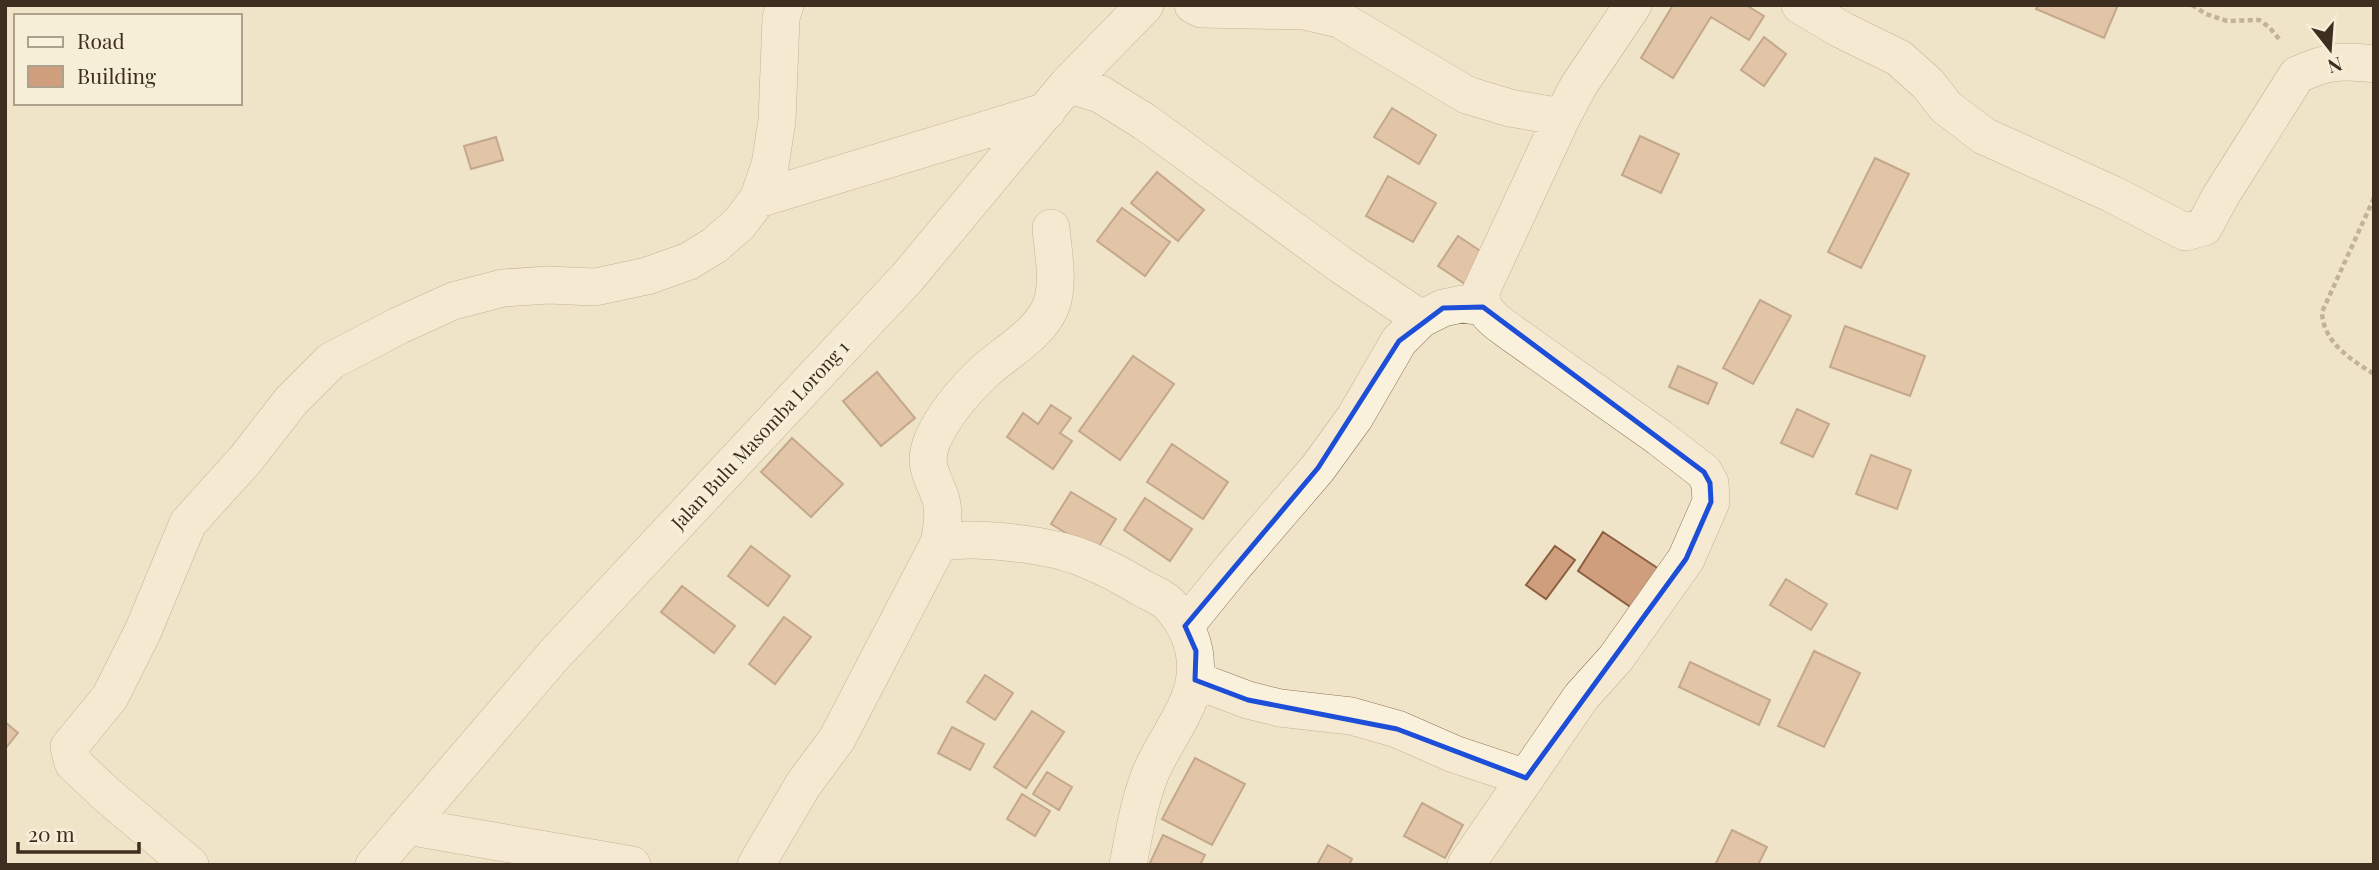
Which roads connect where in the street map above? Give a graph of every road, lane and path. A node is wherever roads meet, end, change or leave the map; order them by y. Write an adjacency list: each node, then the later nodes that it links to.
1 (785, 5): 12 (street)
2 (1145, 5): 9 (street, Jalan Bulu Masomba Lorong 1)
3 (1194, 5): 10 (street)
4 (1633, 5): 10 (street)
5 (1800, 5): 8 (street)
6 (2192, 5): 8 (path)
7 (2374, 64): 8 (street)
8 (2297, 75)
9 (1057, 97): 12 (street); 15 (street); 21 (street, Jalan Bulu Masomba Lorong 1)
10 (1562, 117): 14 (street)
11 (2374, 198): 16 (path)
12 (758, 199): 22 (street)
13 (1051, 228): 17 (street)
14 (1483, 307): 15 (street); 20 (street)
15 (1421, 319): 18 (street)
16 (2374, 374)
17 (939, 543): 18 (street); 25 (street)
18 (1185, 626): 19 (street)
19 (1195, 680): 20 (street); 26 (street)
20 (1526, 778): 27 (street)
21 (407, 826): 23 (street, Jalan Bulu Masomba Lorong 1); 24 (street)
22 (190, 865)
23 (374, 865)
24 (632, 865)
25 (756, 865)
26 (1128, 865)
27 (1466, 865)

